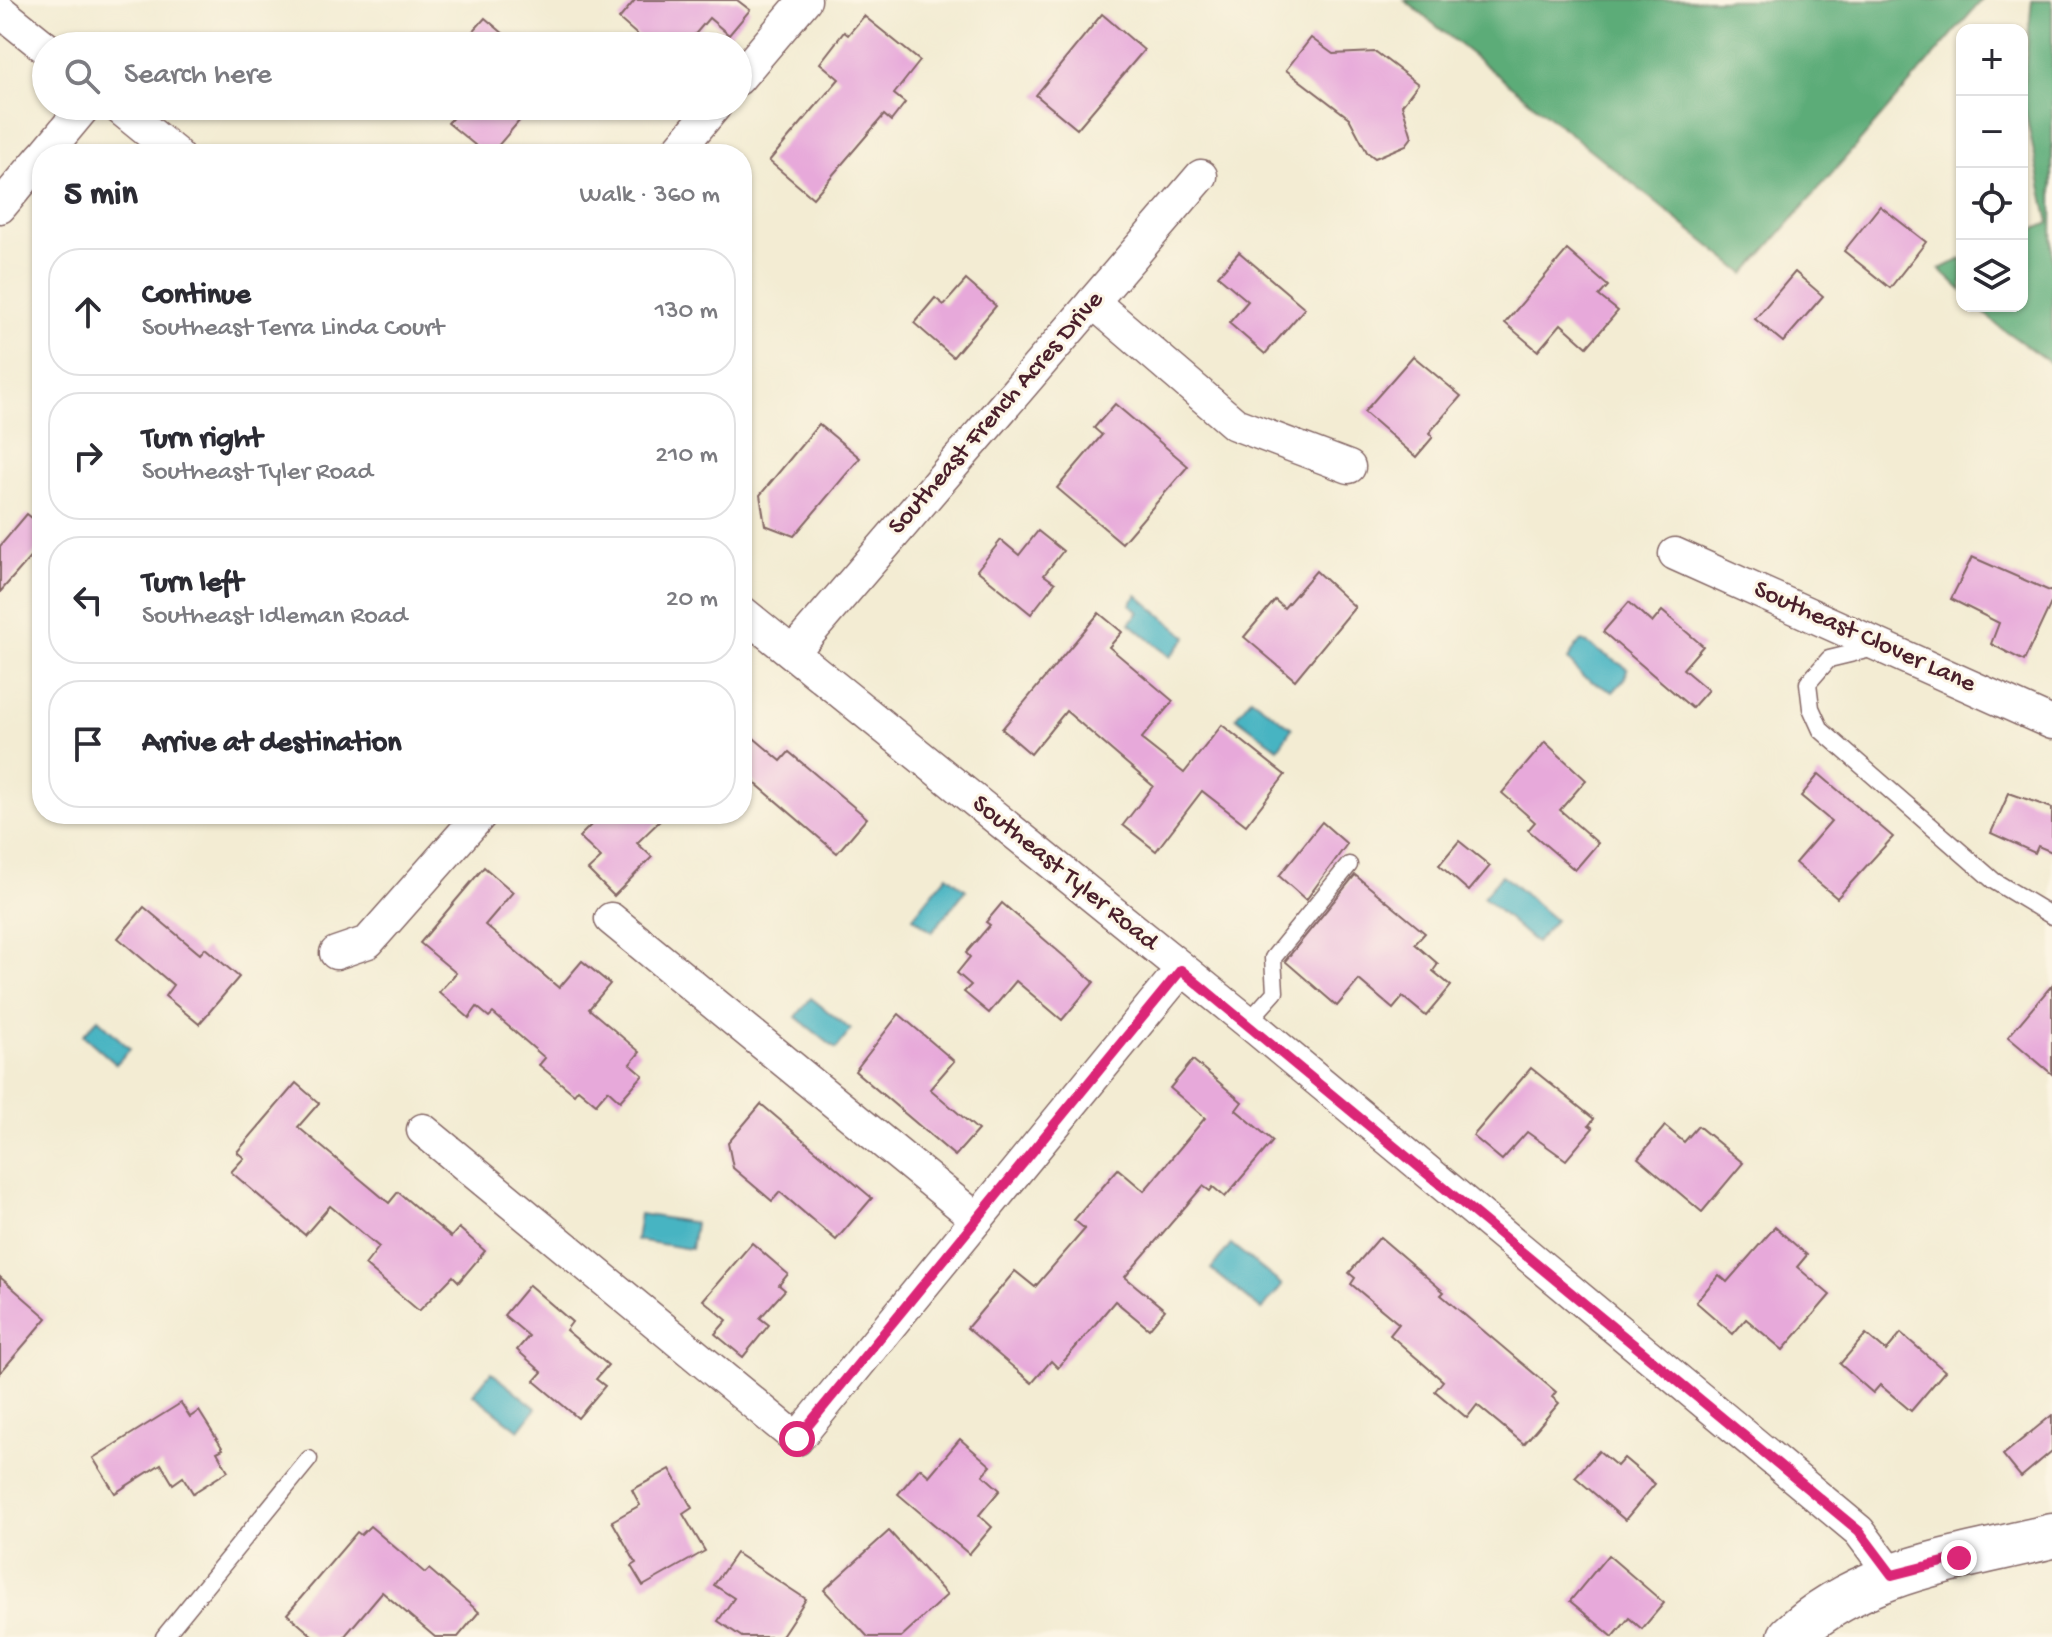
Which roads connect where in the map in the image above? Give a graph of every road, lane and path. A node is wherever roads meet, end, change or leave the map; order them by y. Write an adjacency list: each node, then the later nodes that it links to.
1 (805, 0): 4 (street)
2 (0, 11): 3 (street)
3 (32, 37)
4 (752, 62)
5 (73, 120): 8 (street)
6 (134, 120): 9 (street)
7 (703, 120): 10 (street)
8 (53, 144)
9 (164, 144)
10 (683, 144)
11 (32, 169): 13 (street)
12 (1201, 176): 14 (street, Southeast French Acres Drive)
13 (0, 207)
14 (1093, 302): 15 (street); 19 (street, Southeast French Acres Drive)
15 (1349, 467)
16 (1675, 554): 18 (street, Southeast Clover Lane)
17 (752, 620): 19 (street, Southeast Tyler Road)
18 (1880, 646): 20 (street, Southeast Clover Lane); 23 (lane)
19 (793, 652): 26 (street, Southeast Tyler Road)
20 (2052, 723)
21 (472, 824): 25 (street)
22 (1349, 865): 27 (lane)
23 (2052, 916)
24 (611, 919): 29 (street)
25 (336, 953)
26 (1181, 970): 27 (street, Southeast Tyler Road); 29 (street)
27 (1248, 1022): 32 (street, Southeast Tyler Road)
28 (423, 1130): 29 (street)
29 (977, 1219)
30 (309, 1459): 33 (lane)
31 (2052, 1536): 32 (main road)
32 (1892, 1575): 34 (main road)
33 (164, 1637)
34 (1790, 1637)

